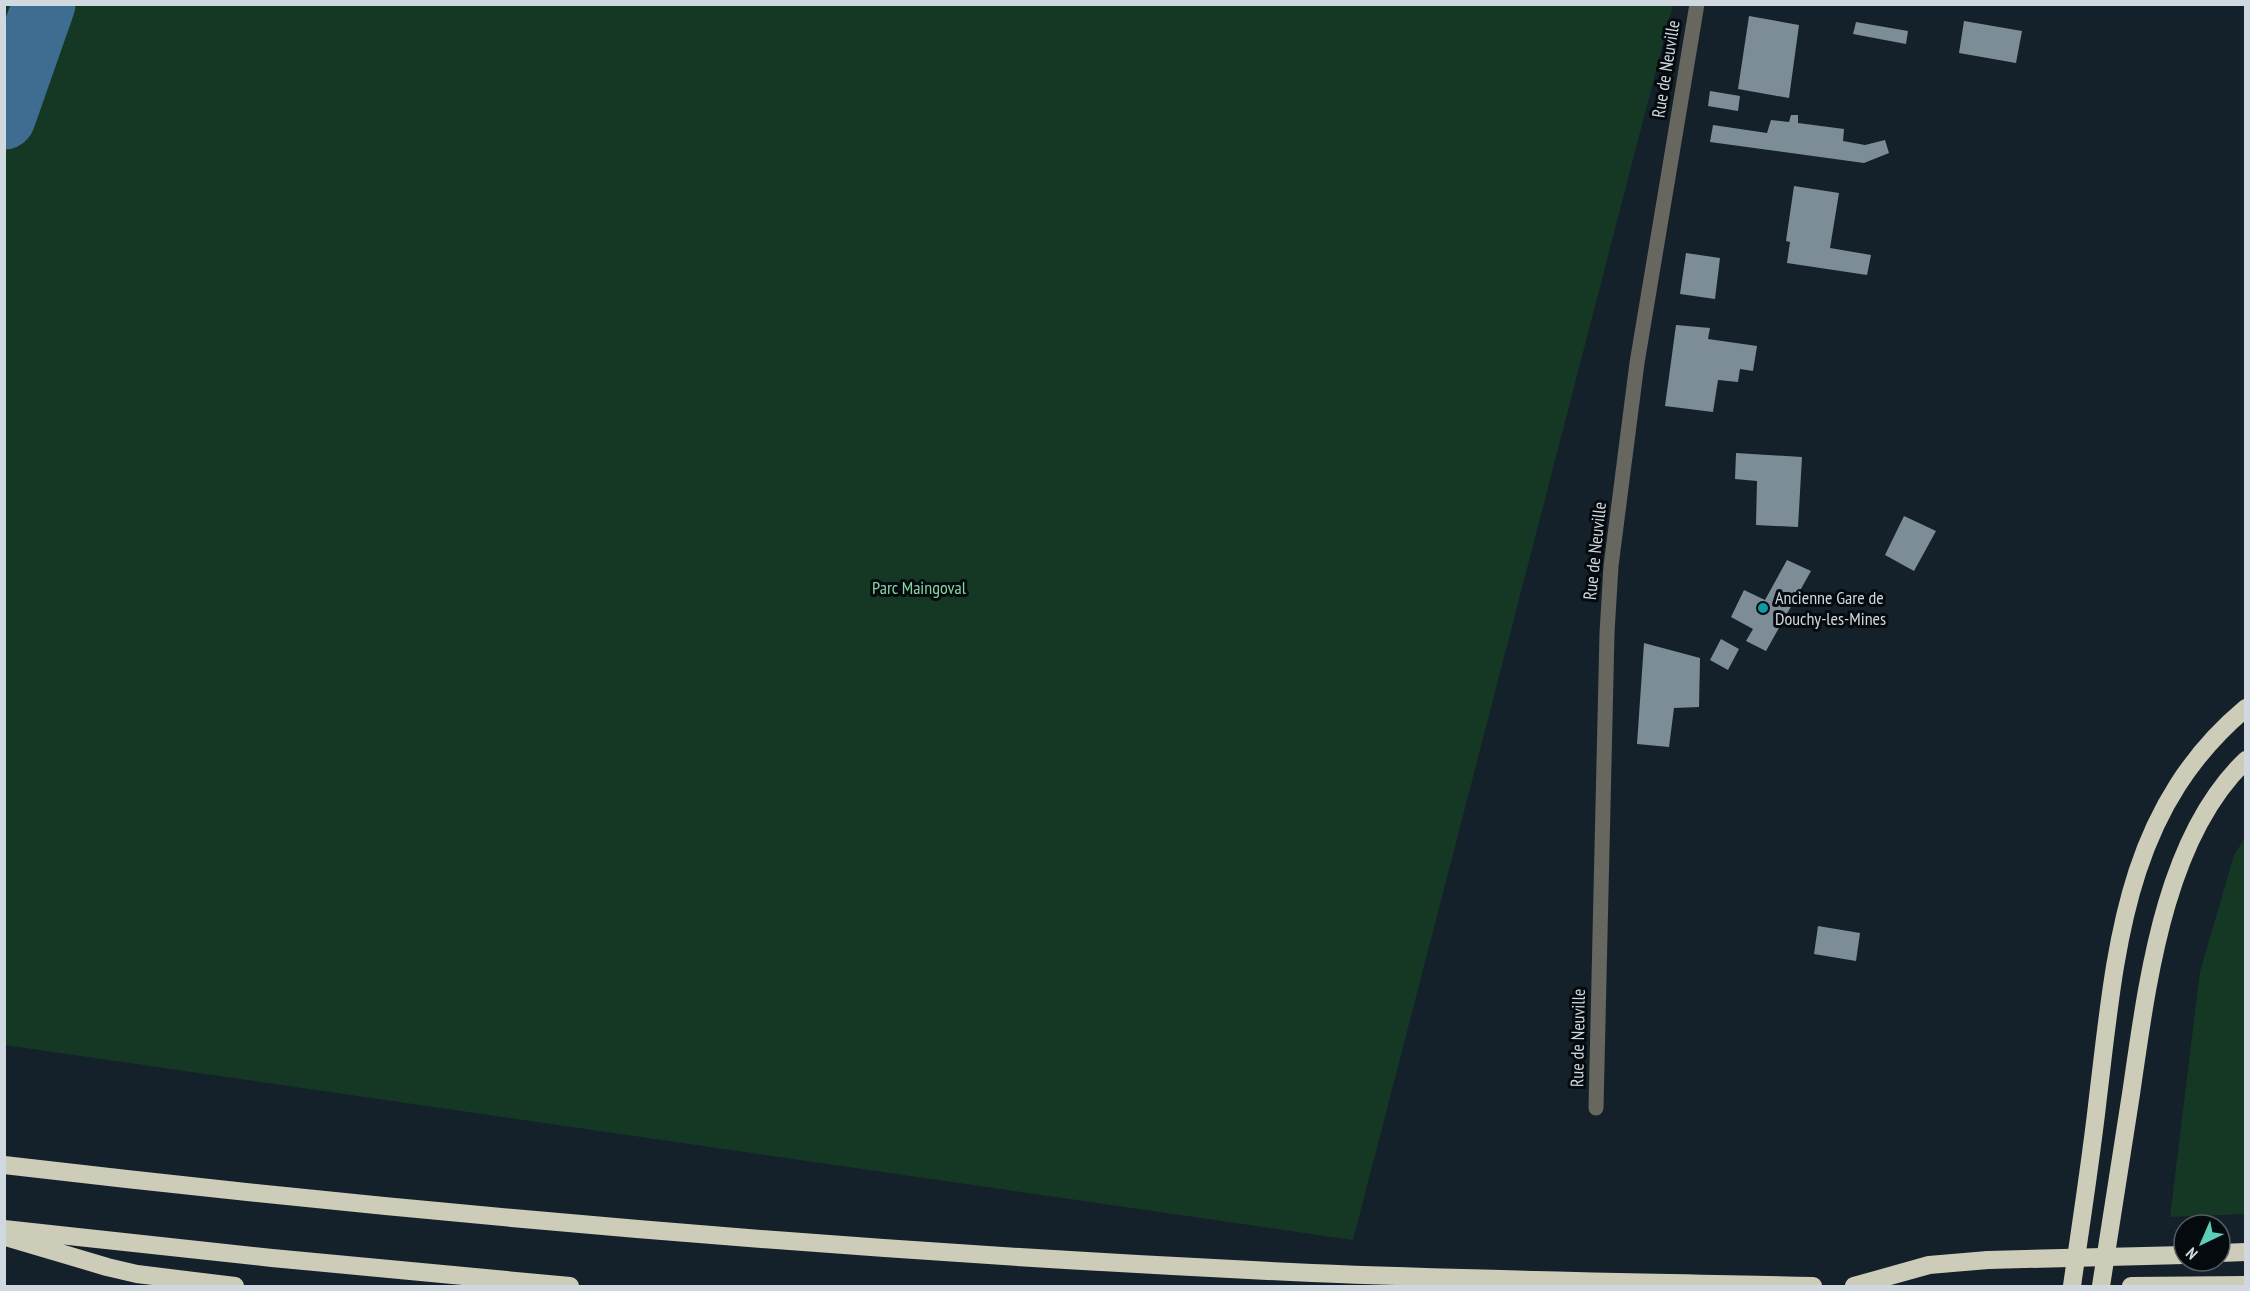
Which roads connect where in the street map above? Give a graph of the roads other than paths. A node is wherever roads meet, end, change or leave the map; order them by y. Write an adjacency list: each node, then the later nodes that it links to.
1 (1697, 4): 4 (street, Rue de Neuville)
2 (2246, 708): 15 (highway)
3 (2246, 760): 16 (highway)
4 (1596, 1108)
5 (4, 1165): 13 (highway)
6 (4, 1228): 12 (highway)
7 (4, 1236): 11 (highway)
8 (2172, 1255): 14 (highway, bridge)
9 (2246, 1285): 10 (highway)
10 (2199, 1286): 17 (highway)
11 (235, 1287)
12 (570, 1287)
13 (1813, 1287)
14 (1854, 1287)
15 (2072, 1287)
16 (2101, 1287)
17 (2130, 1287)

